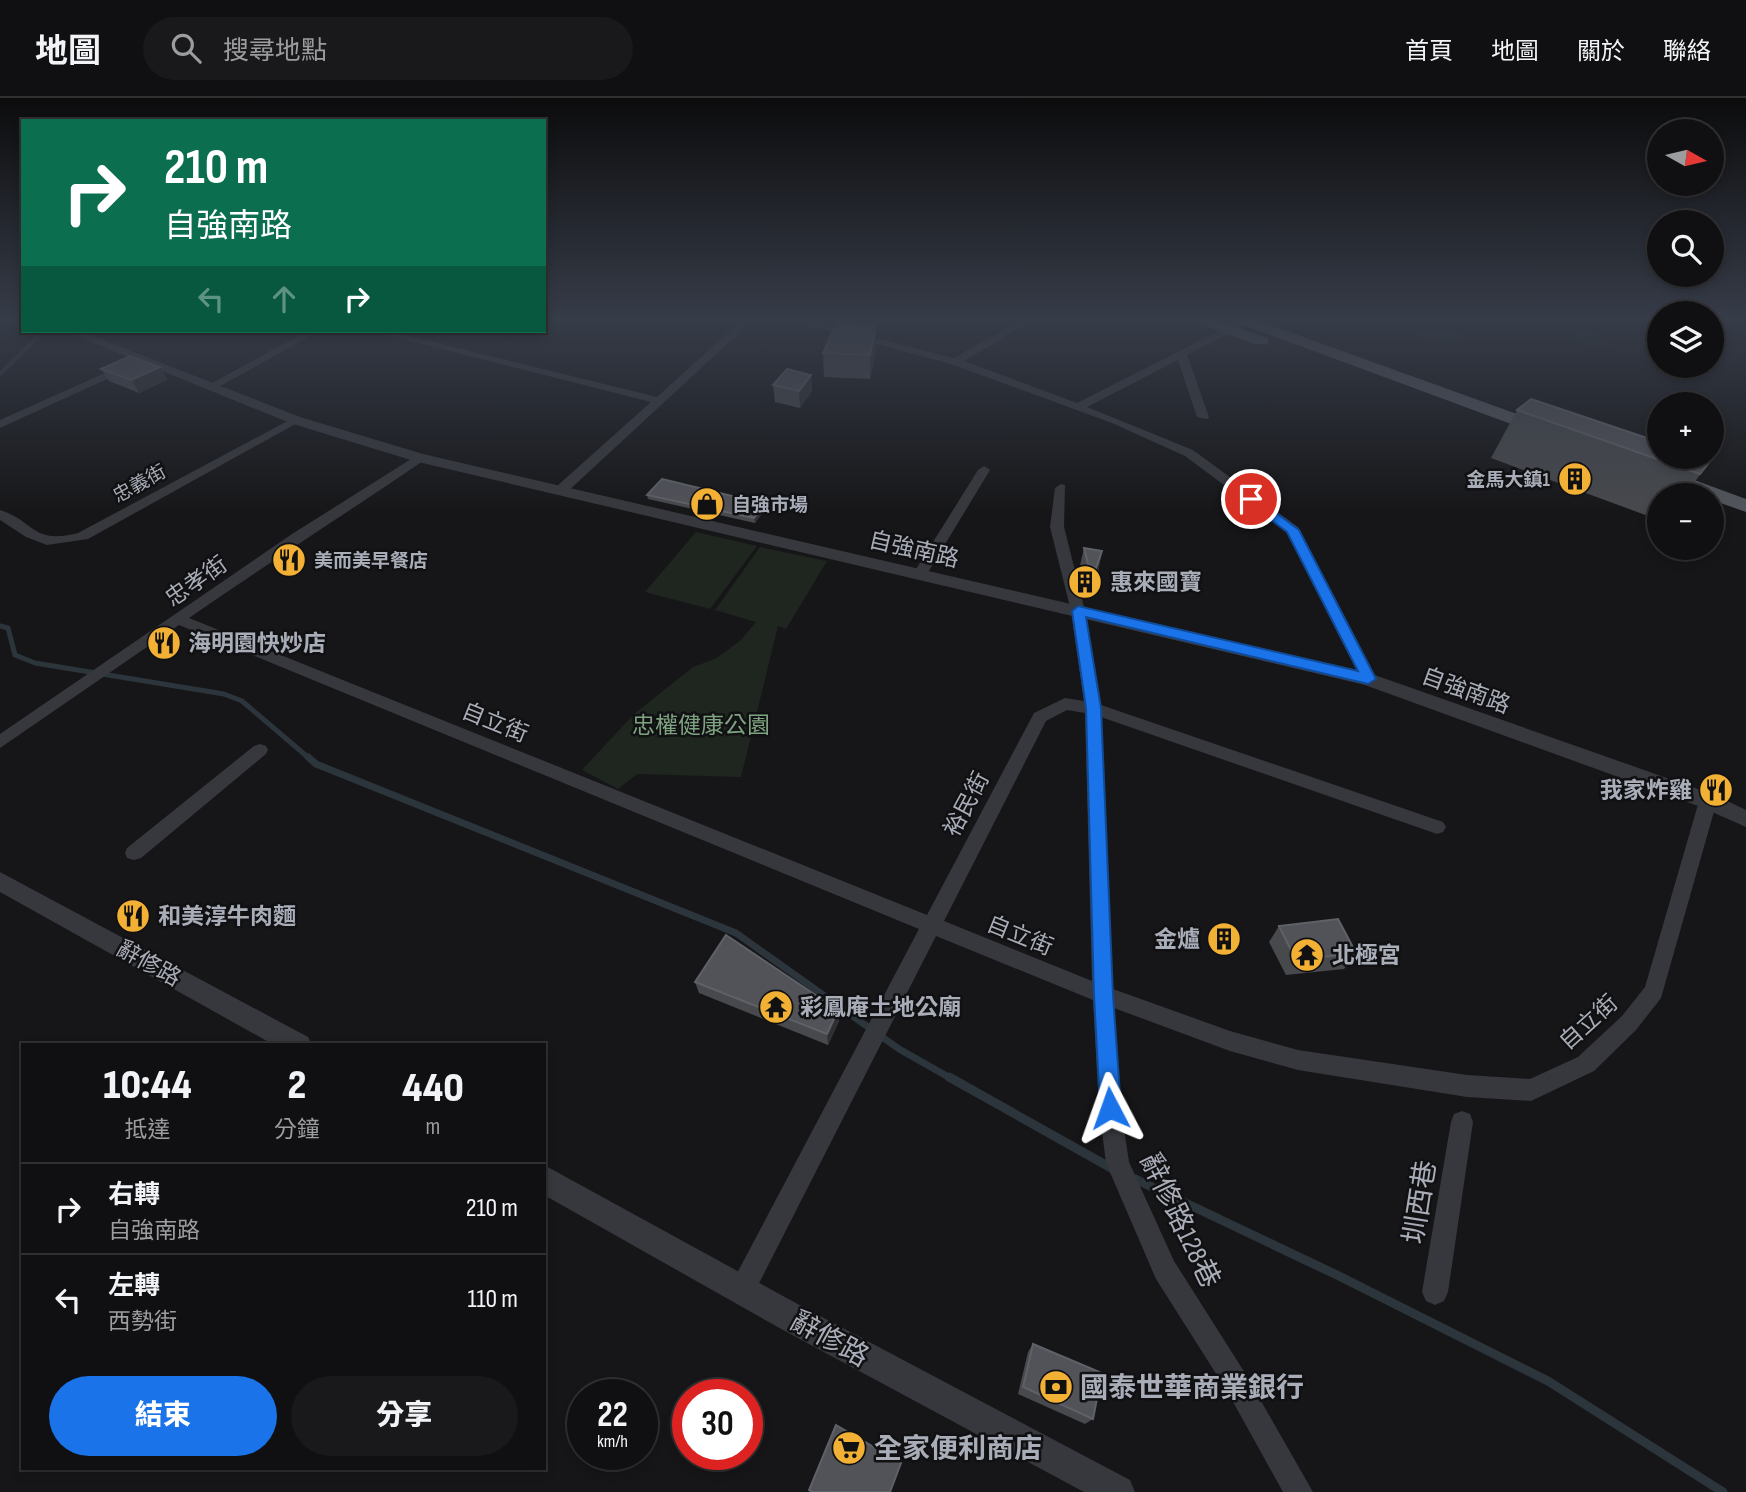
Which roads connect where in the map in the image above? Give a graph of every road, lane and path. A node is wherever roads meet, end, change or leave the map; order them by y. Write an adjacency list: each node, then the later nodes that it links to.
1 (85, 385): 15 (street)
2 (206, 385): 10 (street, 自強南路)
3 (215, 385): 10 (street)
4 (595, 385): 11 (street)
5 (677, 385): 11 (street)
6 (1018, 385): 12 (street)
7 (1121, 385): 12 (street)
8 (1192, 385): 13 (street)
9 (1404, 385): 16 (main road)
10 (211, 387): 14 (street, 自強南路)
11 (659, 401): 21 (street)
12 (1078, 407): 29 (street)
13 (1203, 417)
14 (295, 420): 17 (street, 自強南路); 23 (street, 忠義街)
15 (0, 424)
16 (1556, 442)
17 (419, 458): 21 (street, 自強南路); 28 (street, 忠孝街)
18 (1638, 465): 22 (main road)
19 (984, 470): 26 (street)
20 (1060, 488): 27 (street, 辭修路128巷)
21 (561, 491): 26 (street, 自強南路)
22 (1746, 506)
23 (0, 514)
24 (1724, 515): 25 (main road)
25 (1746, 523)
26 (920, 574): 27 (street, 自強南路)
27 (1078, 611): 29 (street, 自強南路); 30 (street, 辭修路128巷)
28 (180, 620): 31 (street, 忠孝街); 38 (street, 自立街)
29 (1368, 679): 33 (street, 自強南路)
30 (1093, 708): 35 (street, 裕民街); 38 (street, 裕民街); 39 (street, 辭修路128巷)
31 (0, 742)
32 (261, 750): 36 (street)
33 (1707, 801): 34 (street, 自強南路); 39 (street, 自立街)
34 (1746, 818)
35 (1437, 827)
36 (134, 853)
37 (0, 881): 40 (street, 辭修路)
38 (931, 926): 39 (street, 自立街); 43 (street, 裕民街)
39 (1103, 995): 46 (street, 辭修路128巷)
40 (295, 1043)
41 (1462, 1122): 44 (street, 圳西巷)
42 (546, 1180): 43 (street, 辭修路)
43 (743, 1288): 45 (street, 辭修路)
44 (1435, 1292)
45 (1118, 1492)
46 (1298, 1492)

